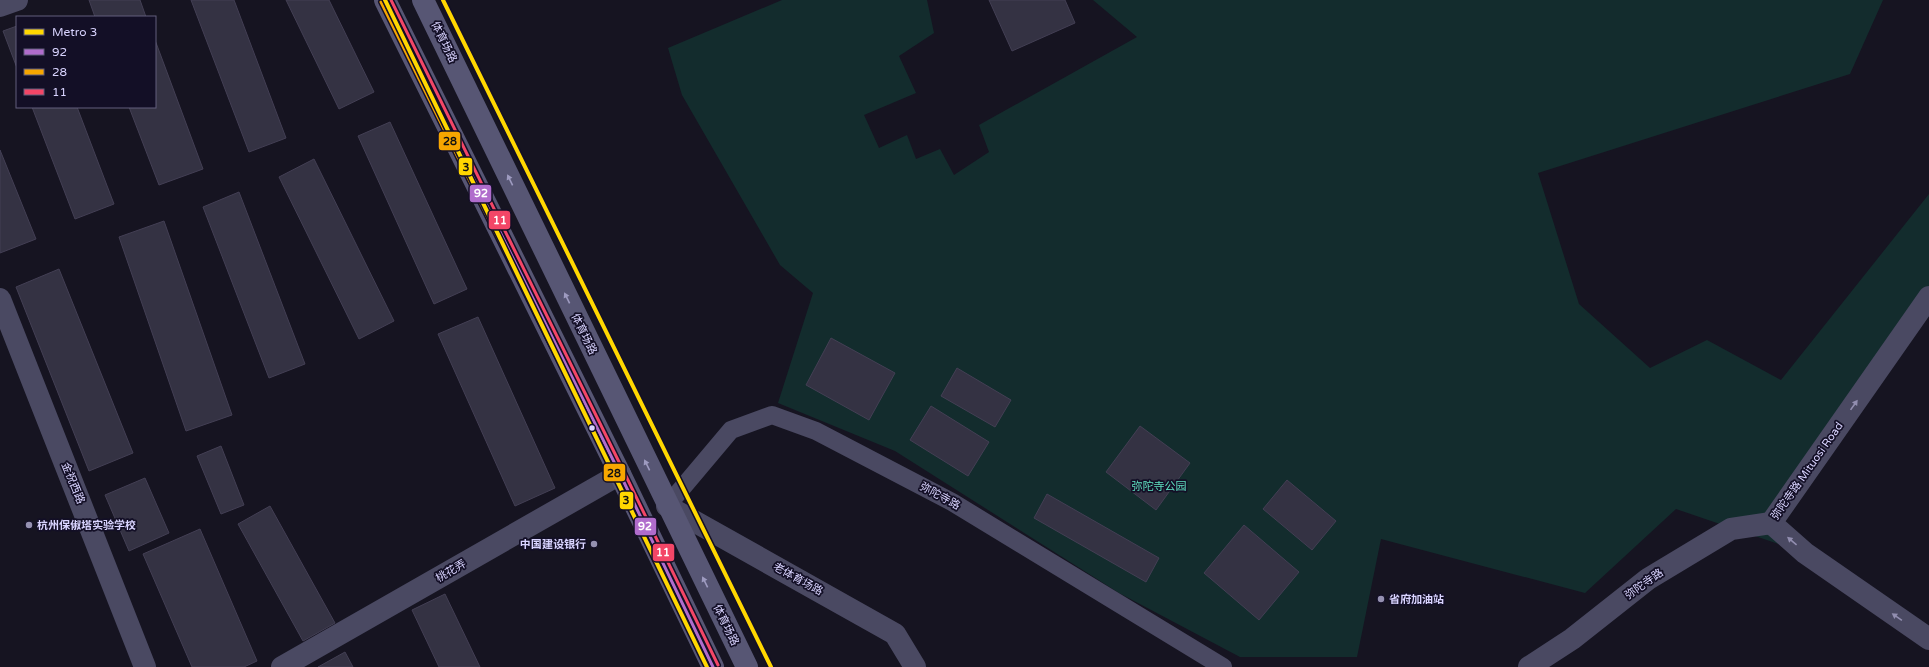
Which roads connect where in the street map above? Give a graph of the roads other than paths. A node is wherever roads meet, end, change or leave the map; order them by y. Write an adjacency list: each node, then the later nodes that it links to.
1 (17, 0): 4 (street)
2 (385, 0): 7 (main road)
3 (423, 0): 8 (main road, 体育场路, one-way to 3)
4 (0, 6)
5 (1929, 297): 9 (street, 弥陀寺路 Mituosi Road, one-way to 5)
6 (0, 299): 11 (street, 金祝西路)
7 (620, 474): 12 (street, 桃花弄); 13 (main road)
8 (667, 506): 14 (main road, 体育场路, one-way to 8); 15 (street, 老体育场路); 16 (street, 弥陀寺路)
9 (1771, 523): 10 (street, 弥陀寺路 Mituosi Road, one-way to 9); 17 (street, 弥陀寺路)
10 (1929, 640)
11 (145, 667)
12 (282, 667)
13 (714, 667)
14 (747, 667)
15 (915, 667)
16 (1222, 667)
17 (1529, 667)

